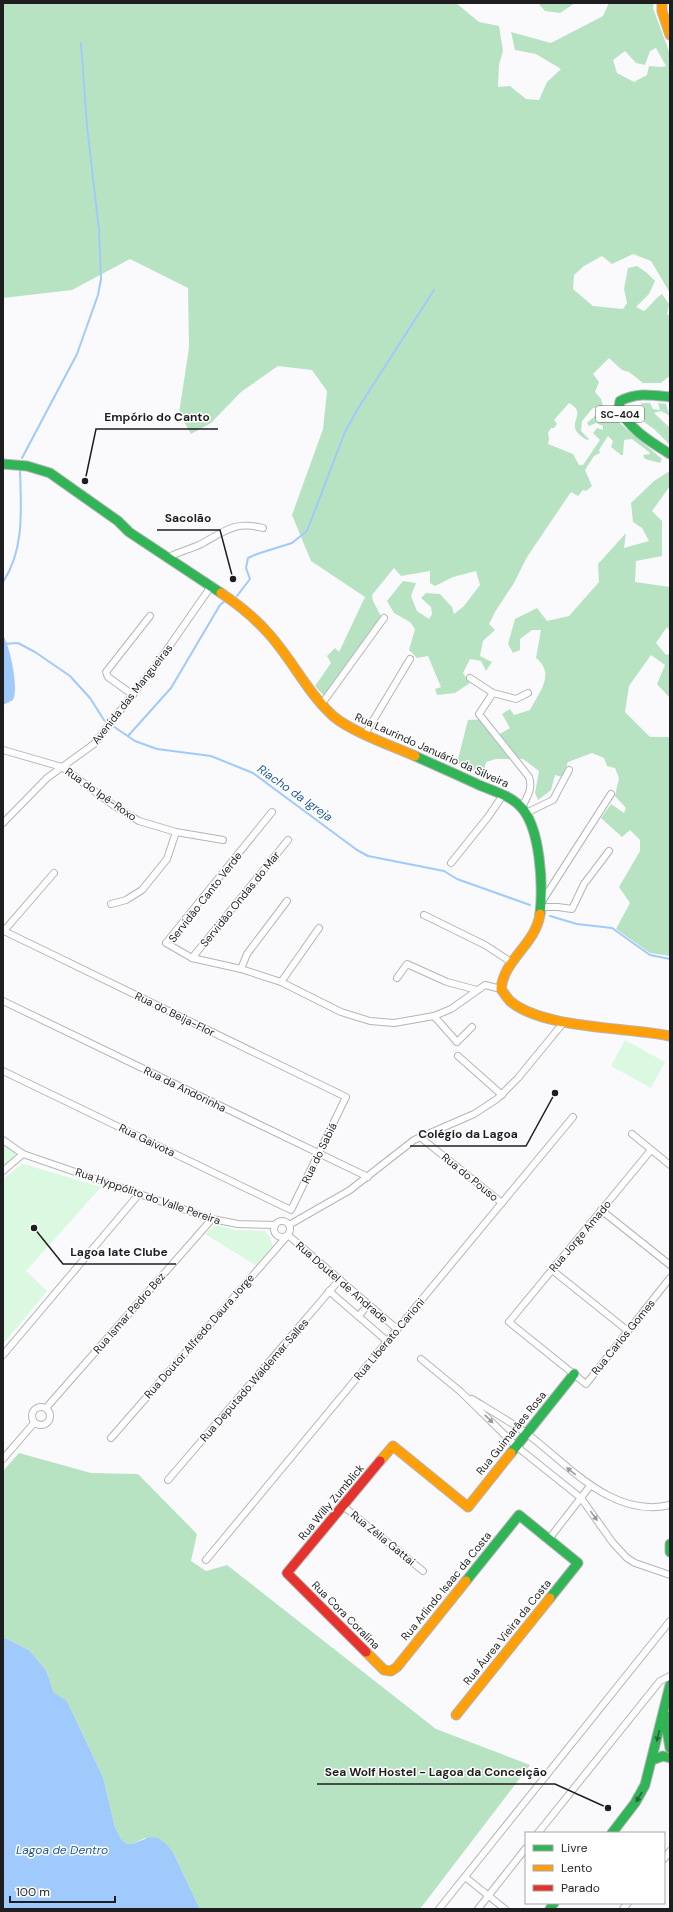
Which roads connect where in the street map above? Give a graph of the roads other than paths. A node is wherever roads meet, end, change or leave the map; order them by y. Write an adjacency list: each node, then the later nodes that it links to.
1 (662, 3): 2 (main road)
2 (670, 35)
3 (670, 397): 4 (main road, SC-404)
4 (670, 454)
5 (3, 464): 7 (main road, Rua Laurindo Januário da Silveira)
6 (263, 528): 7 (street)
7 (169, 557): 8 (main road, Rua Laurindo Januário da Silveira)
8 (212, 585): 15 (street, Avenida das Mangueiras); 16 (main road, Rua Laurindo Januário da Silveira)
9 (150, 616): 15 (street)
10 (384, 618): 16 (street)
11 (410, 658): 17 (street)
12 (470, 678): 14 (street)
13 (528, 693): 14 (street)
14 (493, 694): 23 (street)
15 (133, 695): 19 (street, Avenida das Mangueiras)
16 (321, 705): 17 (main road, Rua Laurindo Januário da Silveira)
17 (365, 734): 21 (main road, Rua Laurindo Januário da Silveira)
18 (3, 750): 19 (street, Rua do Ipê-Roxo)
19 (62, 767): 25 (street, Avenida das Mangueiras); 26 (street, Rua do Ipê-Roxo)
20 (569, 770): 23 (street)
21 (502, 794): 23 (main road, Rua Laurindo Januário da Silveira); 30 (street)
22 (611, 794): 34 (street)
23 (524, 810): 34 (main road)
24 (272, 812): 38 (street, Servidão Canto Verde)
25 (3, 822)
26 (176, 832): 27 (street, Rua do Ipê-Roxo); 33 (street)
27 (223, 840)
28 (288, 840): 38 (street, Servidão Ondas do Mar)
29 (609, 851): 34 (street)
30 (451, 863)
31 (54, 872): 37 (street)
32 (287, 901): 40 (street)
33 (111, 904)
34 (541, 905): 39 (main road)
35 (424, 915): 39 (street)
36 (319, 928): 42 (street)
37 (4, 931): 53 (street, Rua do Beija-Flor)
38 (192, 958): 40 (street, Servidão Canto Verde)
39 (511, 962): 43 (main road)
40 (241, 969): 42 (street, Servidão Canto Verde)
41 (397, 978): 44 (street)
42 (281, 982): 46 (street, Servidão Canto Verde)
43 (501, 989): 44 (street, Servidão Canto Verde); 47 (main road)
44 (477, 990): 46 (street, Servidão Canto Verde)
45 (3, 1001): 59 (street, Rua da Andorinha)
46 (434, 1016): 48 (street)
47 (564, 1022): 49 (main road); 52 (street)
48 (472, 1026)
49 (670, 1036)
50 (458, 1056): 52 (street)
51 (3, 1071): 66 (street, Rua Gaivota)
52 (502, 1094): 56 (street)
53 (346, 1097): 59 (street, Rua do Sabiá)
54 (573, 1117): 65 (street, Rua Liberato Carioni)
55 (632, 1134): 58 (street)
56 (420, 1137): 63 (street); 65 (street, Rua do Pouso)
57 (3, 1140): 60 (street, Rua Hyppólito do Valle Pereira)
58 (651, 1150): 61 (street); 67 (street, Rua Jorge Amado)
59 (319, 1153): 63 (street, Rua da Andorinha); 66 (street, Rua do Sabiá)
60 (24, 1154): 62 (street); 64 (street, Rua Hyppólito do Valle Pereira)
61 (670, 1165)
62 (3, 1171)
63 (368, 1177): 70 (street)
64 (139, 1194): 68 (street, Rua Hyppólito do Valle Pereira); 82 (street)
65 (502, 1203): 79 (street, Rua Liberato Carioni)
66 (291, 1210)
67 (602, 1210): 72 (street); 73 (street, Rua Jorge Amado)
68 (212, 1219): 69 (street, Rua Hyppólito do Valle Pereira); 86 (street, Rua Ismar Pedro Bez)
69 (275, 1225): 70 (street); 71 (street)
70 (289, 1225): 71 (street)
71 (288, 1235): 75 (street, Rua Doutel de Andrade); 89 (street, Rua Doutor Alfredo Daura Jorge)
72 (670, 1265)
73 (552, 1270): 80 (street); 84 (street, Rua Jorge Amado)
74 (670, 1278): 80 (street, Rua Carlos Gomes)
75 (340, 1279): 76 (street, Rua Deputado Waldemar Salles); 77 (street, Rua Doutel de Andrade)
76 (329, 1291): 78 (street, Rua Doutel de Andrade); 93 (street, Rua Deputado Waldemar Salles)
77 (368, 1304): 78 (street); 79 (street, Rua Doutel de Andrade)
78 (359, 1316): 81 (street, Rua Doutel de Andrade)
79 (397, 1329): 81 (street, Rua Liberato Carioni)
80 (628, 1331): 84 (street, Rua Carlos Gomes)
81 (387, 1341): 101 (street, Rua Liberato Carioni)
82 (3, 1355)
83 (421, 1359): 85 (street)
84 (574, 1374): 88 (main road, Rua Guimarães Rosa)
85 (461, 1392): 88 (street); 91 (street, one-way to 91)
86 (46, 1408): 87 (street); 87 (street)
87 (34, 1423): 92 (street)
88 (526, 1434): 91 (main road, Rua Guimarães Rosa); 94 (street, one-way to 88)
89 (111, 1438)
90 (393, 1446): 91 (main road, Rua Guimarães Rosa); 97 (main road, Rua Willy Zumblick)
91 (516, 1446): 95 (street)
92 (3, 1459)
93 (168, 1480)
94 (590, 1486): 95 (street); 96 (street)
95 (581, 1498): 98 (street); 104 (street, one-way to 104)
96 (670, 1505)
97 (343, 1506): 102 (street, Rua Zélia Gattai); 103 (main road, Rua Willy Zumblick)
98 (549, 1539): 106 (main road, Rua Arlindo Isaac da Costa); 109 (main road, Rua Áurea Vieira da Costa)
99 (670, 1544): 100 (main road)
100 (670, 1552)
101 (206, 1560)
102 (423, 1571)
103 (287, 1573): 106 (main road, Rua Cora Coralina)
104 (670, 1575)
105 (670, 1621): 117 (street)
106 (391, 1671)
107 (670, 1676): 114 (street)
108 (670, 1684): 113 (main road, one-way to 113)
109 (456, 1715)
110 (670, 1716): 111 (main road)
111 (670, 1748)
112 (670, 1758): 113 (main road)
113 (652, 1760): 115 (main road, one-way to 115)
114 (539, 1832)
115 (613, 1832)
116 (525, 1849): 118 (street)
117 (465, 1876): 118 (street); 119 (street)
118 (488, 1896): 120 (street); 121 (street)
119 (439, 1909)
120 (478, 1909)
121 (505, 1909)

